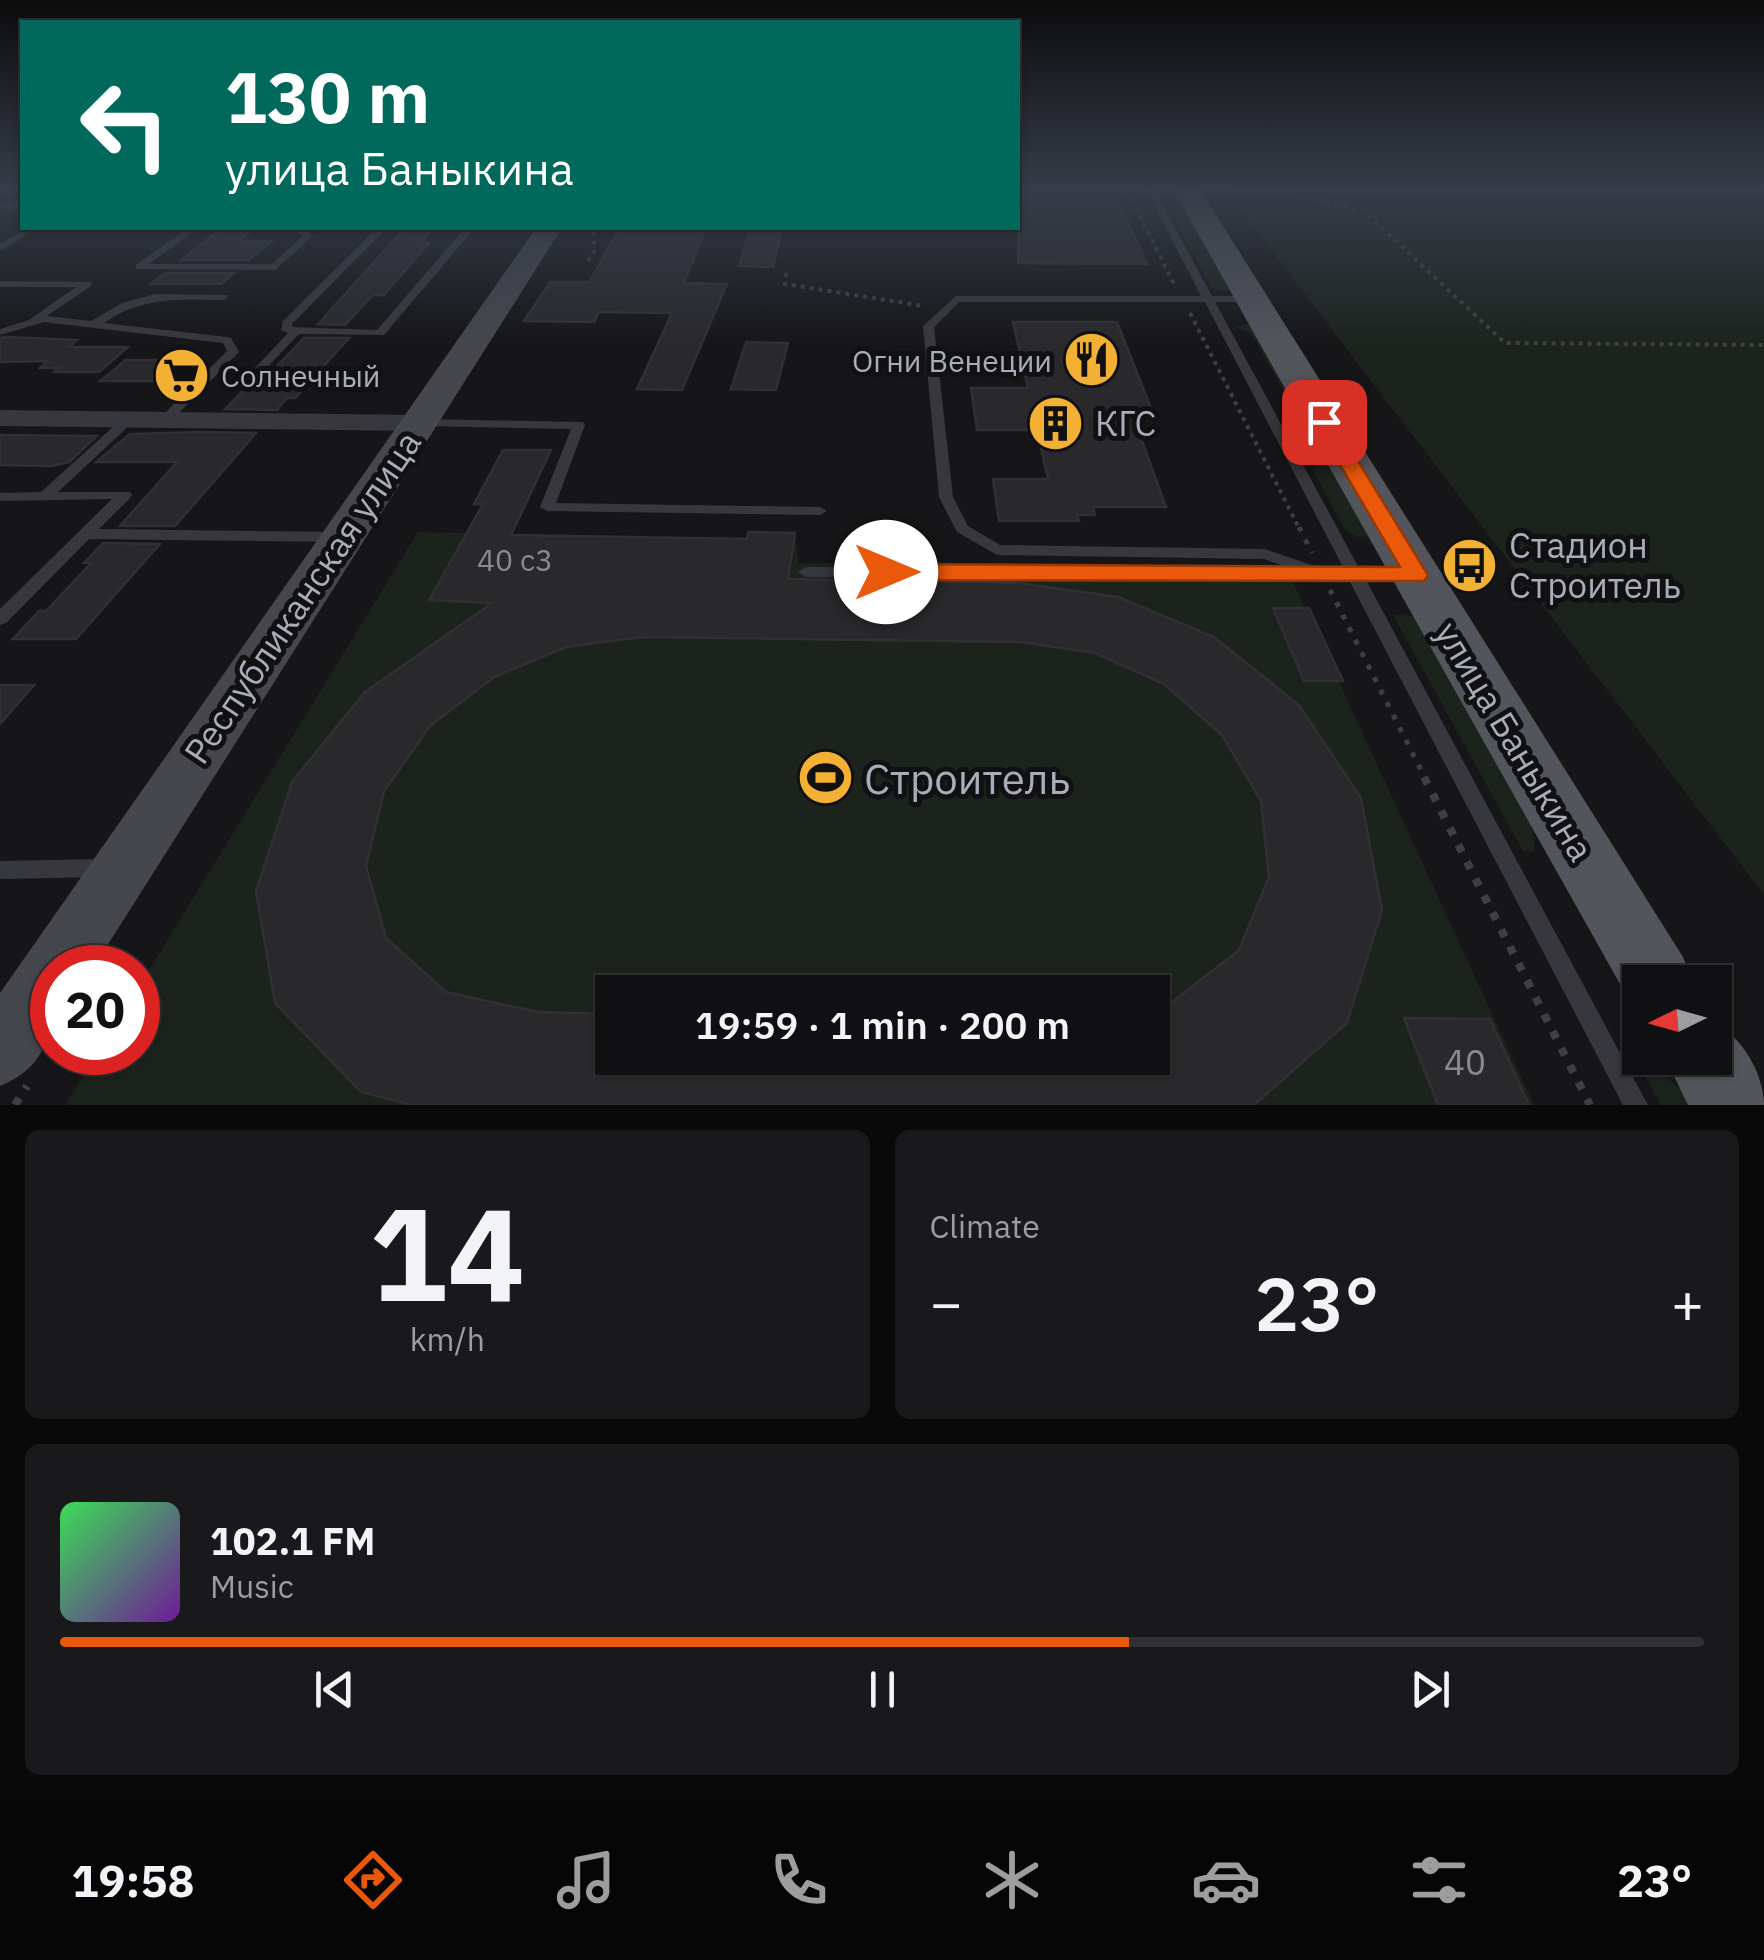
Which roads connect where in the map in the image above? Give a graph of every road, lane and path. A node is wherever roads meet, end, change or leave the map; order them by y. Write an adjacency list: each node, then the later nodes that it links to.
1 (173, 243): 2 (lane)
2 (301, 243)
3 (368, 243): 21 (lane)
4 (458, 243): 21 (lane)
5 (539, 243): 27 (street, Республиканская улица)
6 (594, 243): 11 (path)
7 (1154, 243): 15 (path)
8 (1189, 243): 16 (lane)
9 (1208, 243): 16 (main road, улица Баныкина)
10 (1398, 243): 22 (path)
11 (588, 261)
12 (786, 272): 17 (path)
13 (0, 284): 18 (lane)
14 (223, 297): 19 (lane)
15 (1183, 299): 16 (lane); 17 (lane); 34 (path)
16 (1231, 299): 35 (lane); 36 (main road, улица Баныкина)
17 (945, 310): 34 (lane)
18 (29, 324): 19 (lane); 20 (lane)
19 (93, 325): 26 (lane)
20 (0, 332)
21 (295, 332): 23 (lane)
22 (1764, 345)
23 (256, 372)
24 (0, 418): 25 (street)
25 (128, 420): 26 (street); 29 (lane)
26 (166, 420): 27 (street)
27 (418, 423): 30 (lane); 32 (street, Республиканская улица)
28 (0, 497): 29 (lane)
29 (43, 498): 31 (lane)
30 (820, 511)
31 (86, 534): 32 (lane); 37 (lane)
32 (343, 537): 38 (street, Республиканская улица)
33 (806, 572): 34 (lane)
34 (1323, 574): 35 (lane); 45 (path)
35 (1356, 575): 36 (lane); 46 (lane)
36 (1416, 575): 41 (main road, улица Баныкина)
37 (0, 619)
38 (122, 868): 39 (lane); 40 (street, Республиканская улица)
39 (0, 870)
40 (71, 945)
41 (1648, 965)
42 (30, 1006): 43 (street, Республиканская улица)
43 (0, 1052)
44 (1713, 1075): 47 (main road)
45 (1590, 1105)
46 (1636, 1105)
47 (1732, 1105)

